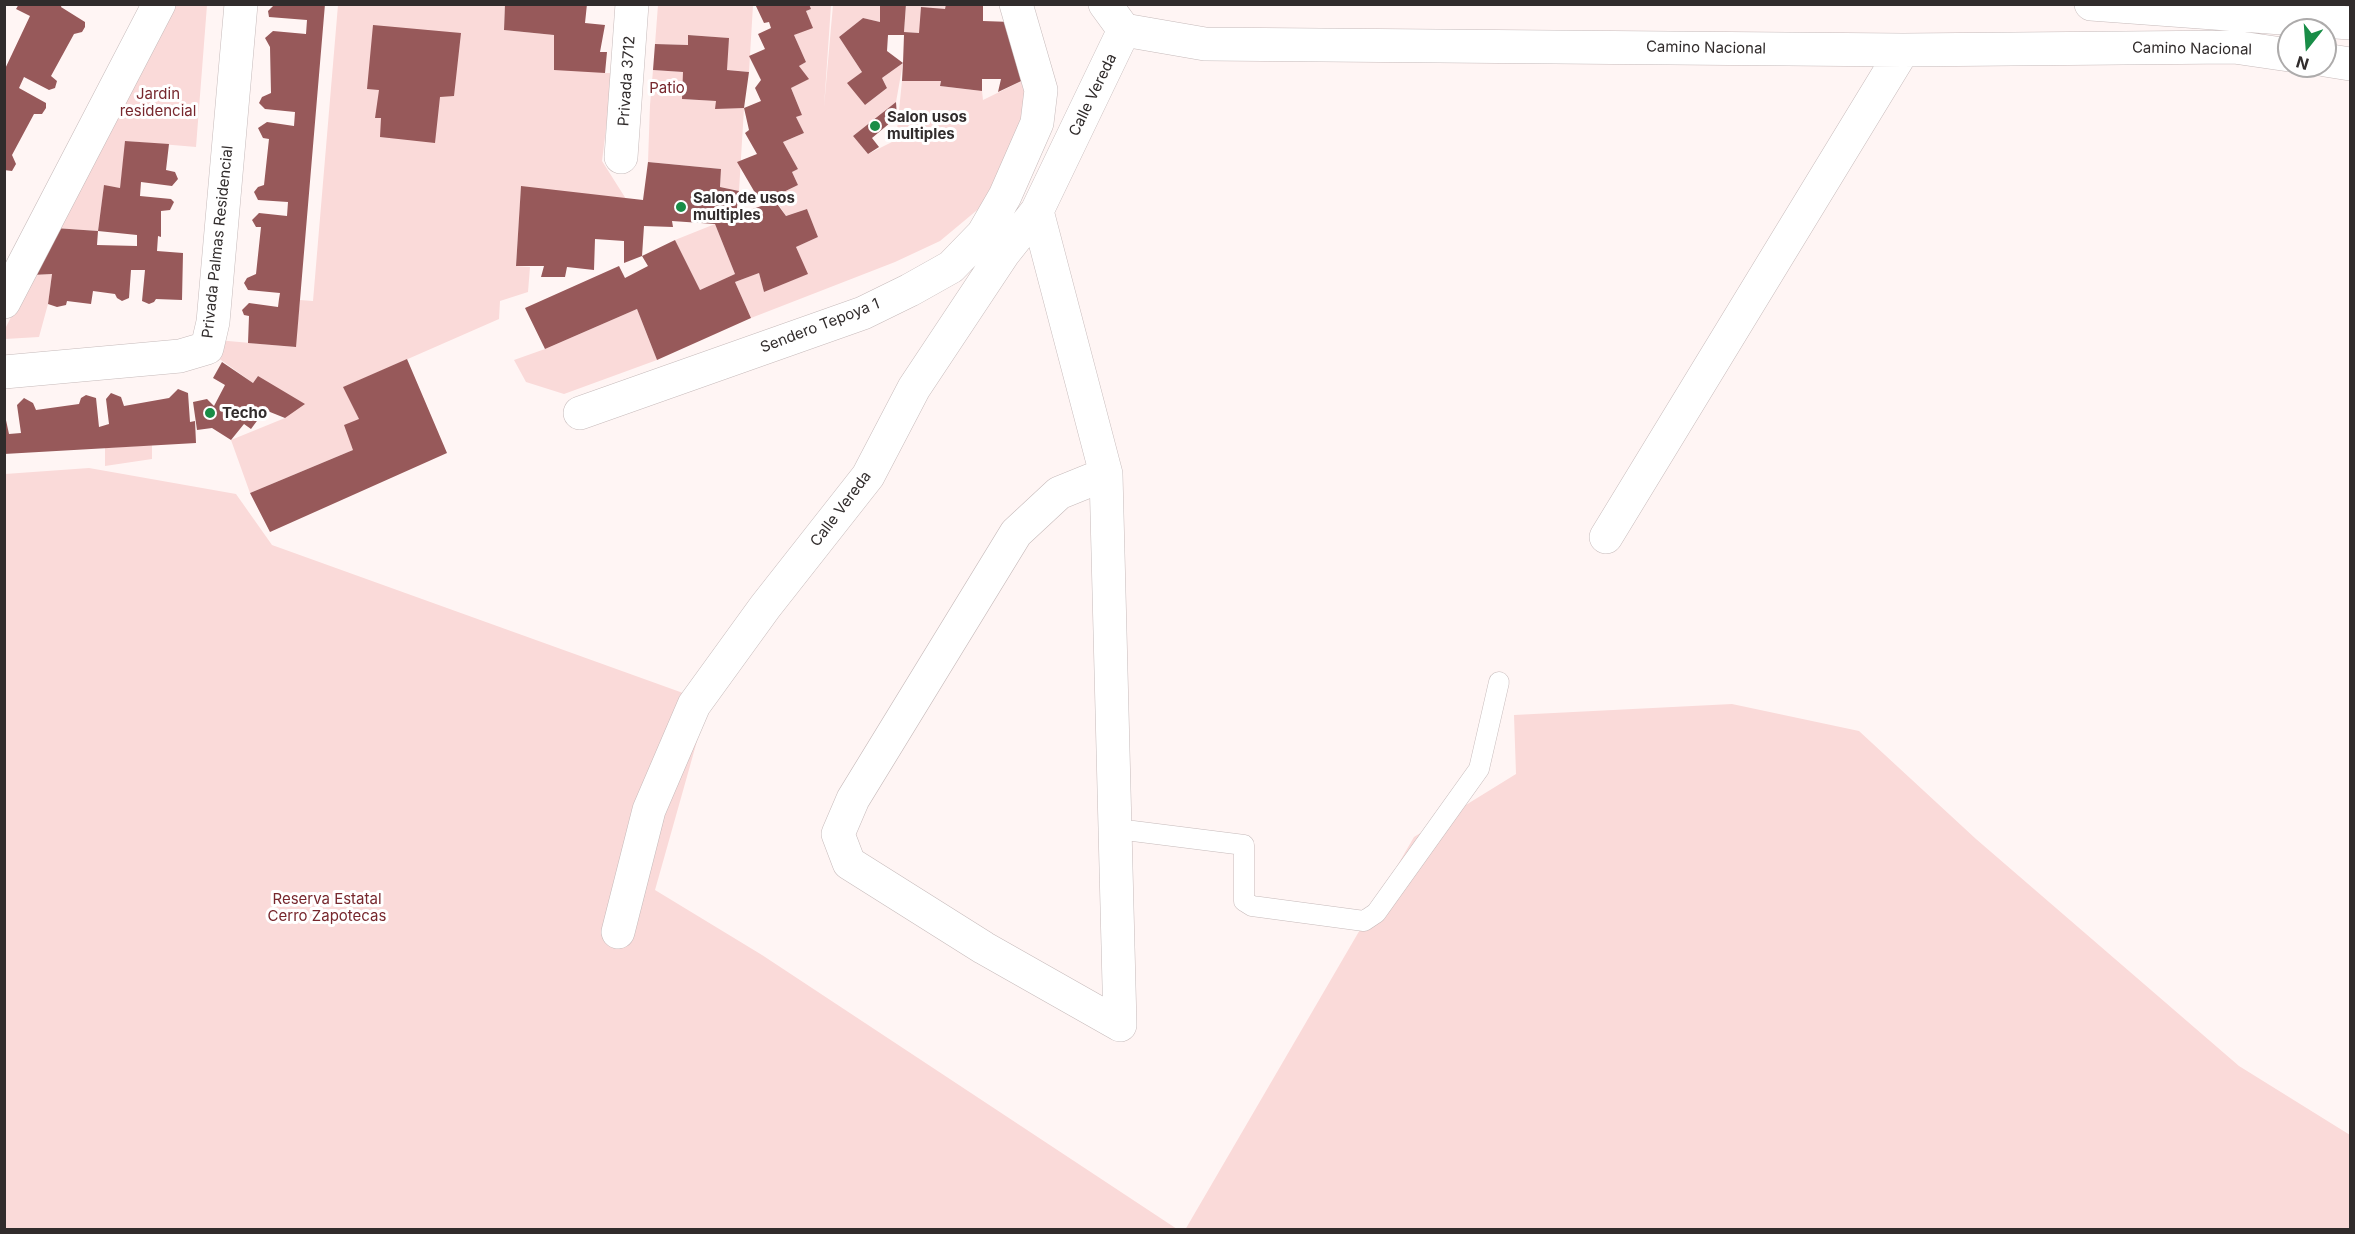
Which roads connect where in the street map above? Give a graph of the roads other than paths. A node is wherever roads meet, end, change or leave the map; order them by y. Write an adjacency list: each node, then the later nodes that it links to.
1 (159, 4): 13 (street)
2 (241, 4): 14 (street, Privada Palmas Residencial)
3 (632, 4): 11 (street, Privada 3712)
4 (1016, 4): 15 (street, Sendero Tepoya 1)
5 (1105, 4): 8 (street)
6 (2091, 4): 7 (street)
7 (2350, 23)
8 (1124, 30): 9 (street, Camino Nacional); 12 (street, Calle Vereda)
9 (1903, 50): 10 (street, Camino Nacional); 17 (street)
10 (2277, 53)
11 (621, 157)
12 (1037, 211): 16 (street); 20 (street, Calle Vereda)
13 (4, 302)
14 (4, 372)
15 (580, 413)
16 (1106, 474): 19 (street); 19 (street)
17 (1606, 537)
18 (1499, 682): 19 (lane)
19 (1115, 831)
20 (618, 933)

